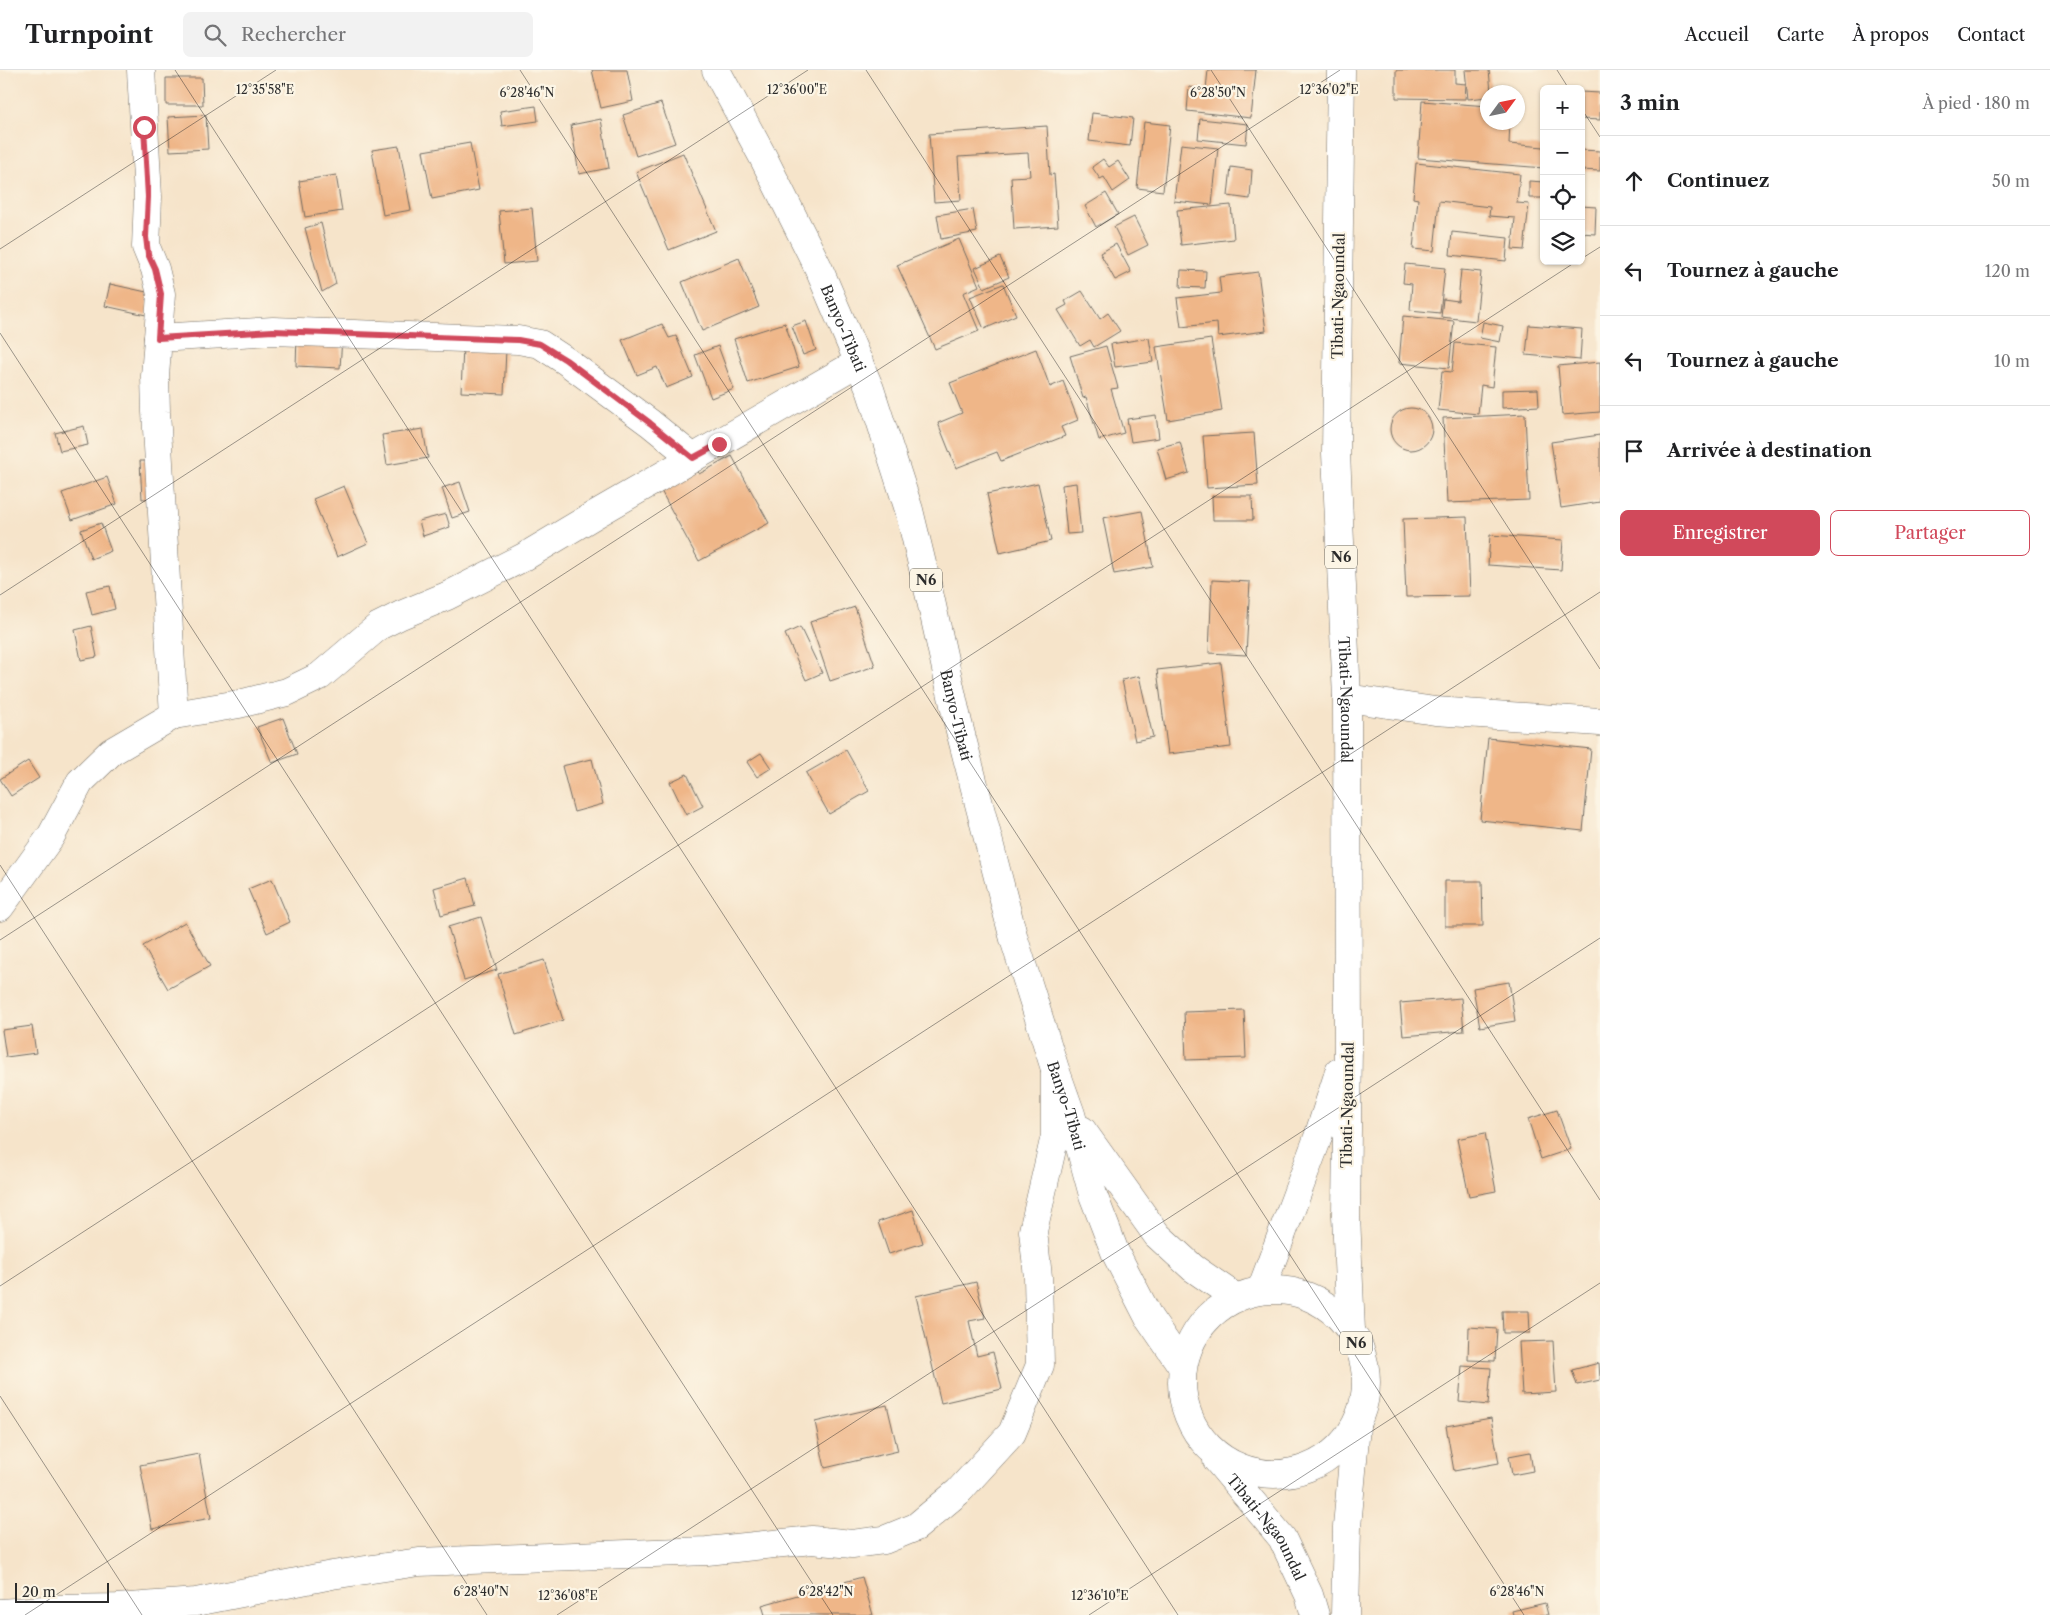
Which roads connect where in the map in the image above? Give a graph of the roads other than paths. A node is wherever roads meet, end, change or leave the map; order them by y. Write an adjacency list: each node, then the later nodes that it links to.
1 (141, 70): 4 (main road)
2 (716, 70): 5 (main road, Banyo-Tibati / N6)
3 (1341, 70): 7 (main road, Tibati-Ngaoundal / N6)
4 (158, 338): 6 (main road); 8 (main road)
5 (859, 362): 6 (main road); 12 (main road, Banyo-Tibati / N6)
6 (693, 458): 8 (main road)
7 (1347, 698): 9 (main road); 11 (main road, Tibati-Ngaoundal / N6)
8 (174, 715): 10 (main road)
9 (1600, 722)
10 (0, 907)
11 (1348, 1044): 14 (main road); 16 (main road, Tibati-Ngaoundal / N6)
12 (1054, 1069): 13 (main road, Banyo-Tibati / N6); 20 (main road)
13 (1071, 1114): 15 (main road); 17 (main road, Banyo-Tibati / N6)
14 (1261, 1290): 15 (main road, N6); 16 (main road, N6)
15 (1235, 1297): 17 (main road, N6)
16 (1351, 1331): 18 (main road, N6)
17 (1182, 1366): 19 (main road, N6)
18 (1356, 1426): 19 (main road, N6); 22 (main road, N6)
19 (1205, 1445): 21 (main road, Tibati-Ngaoundal / N6)
20 (0, 1613)
21 (1315, 1615)
22 (1345, 1615)

